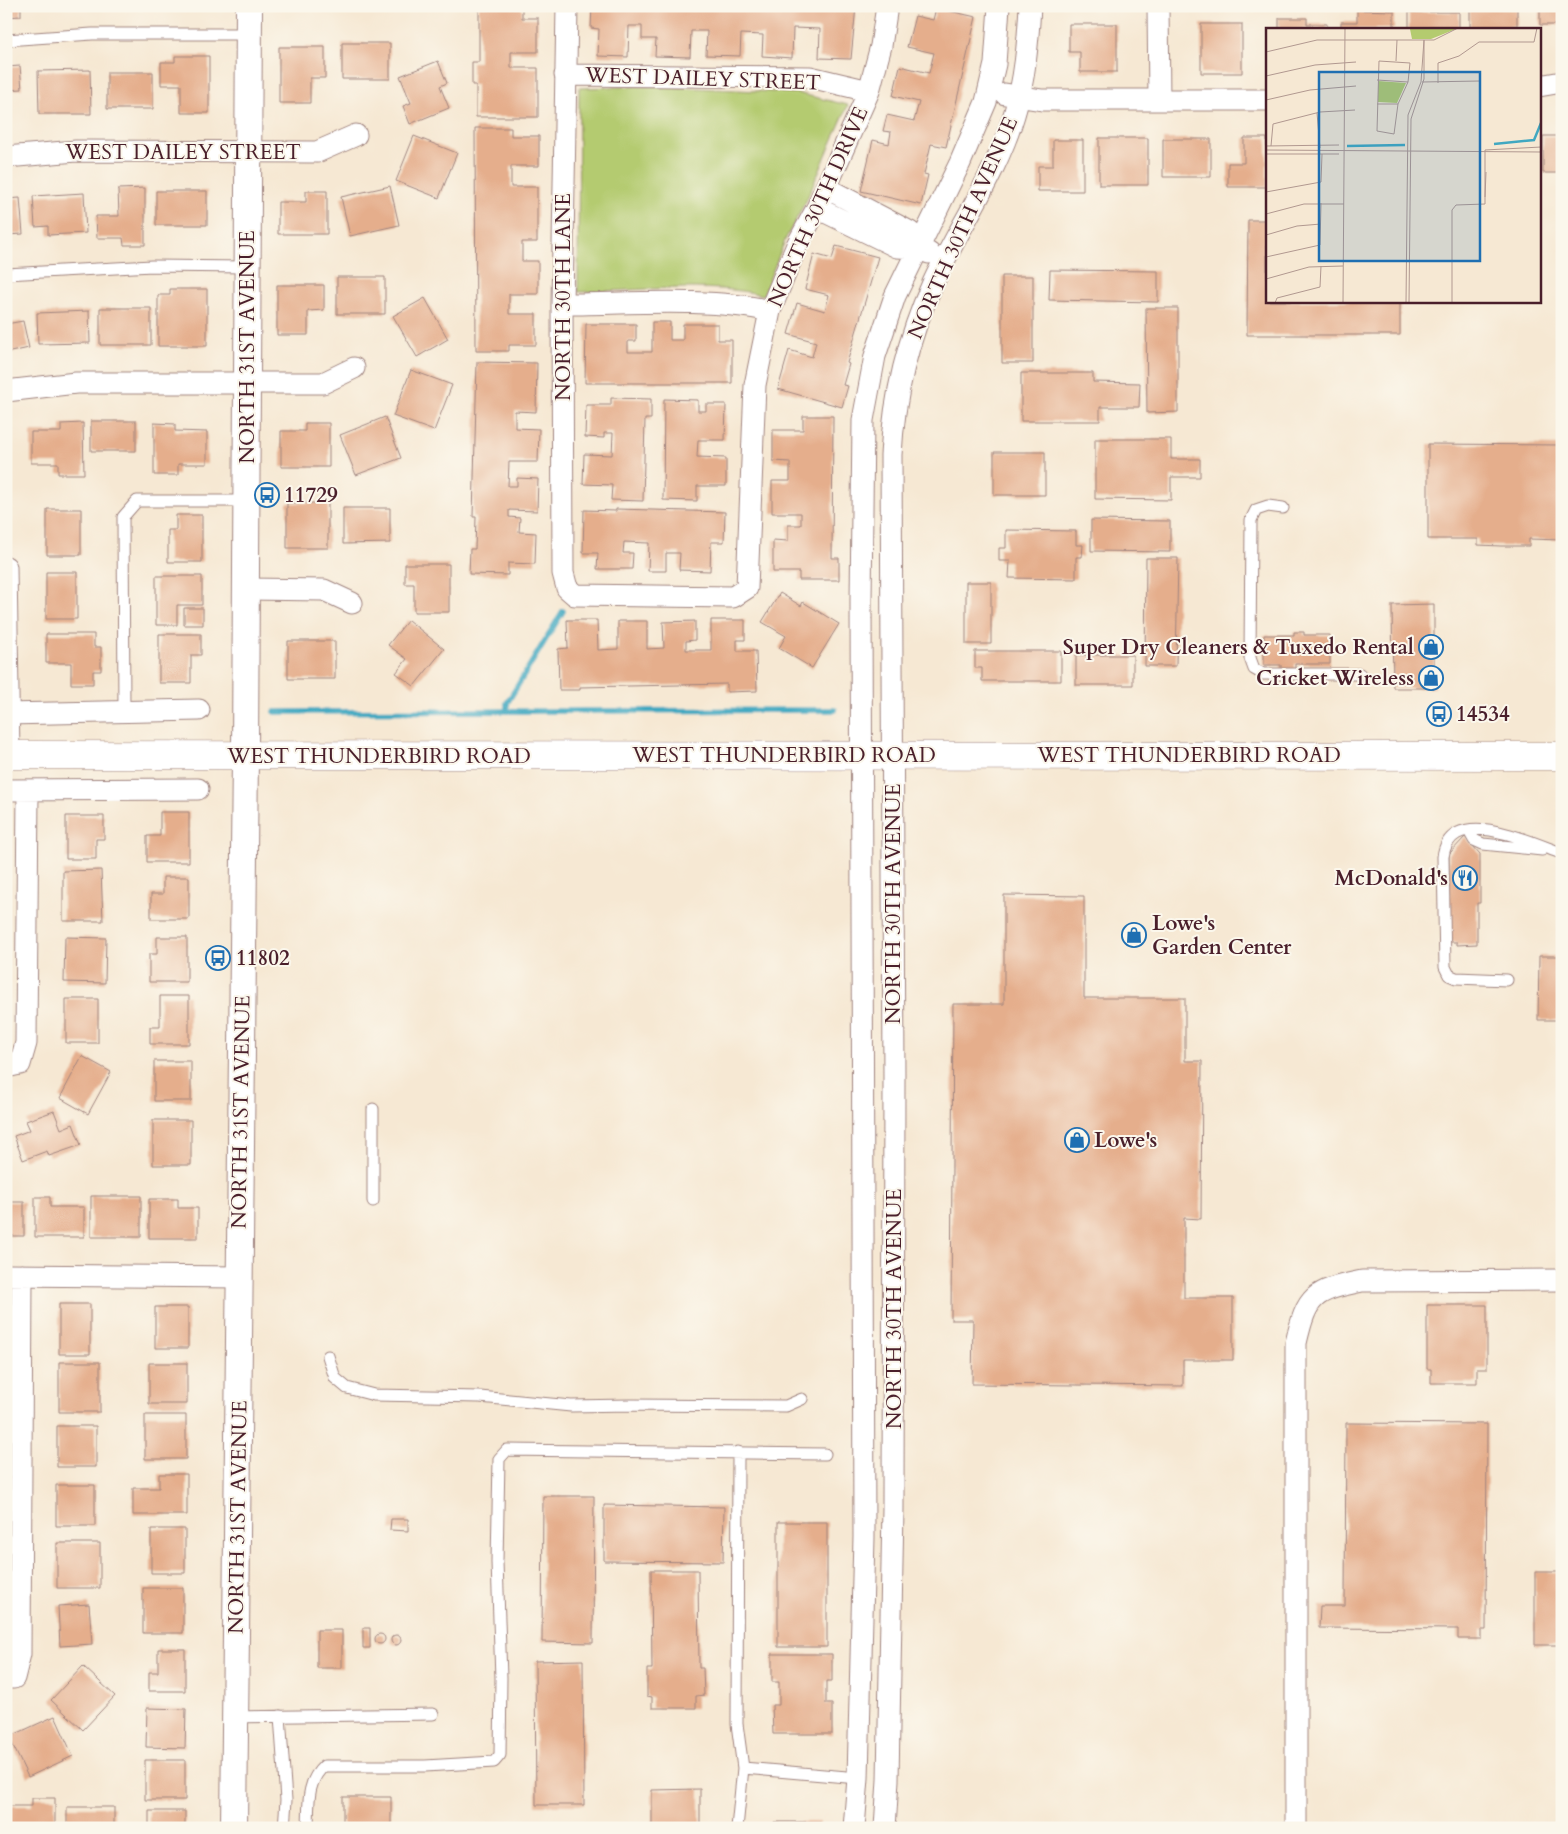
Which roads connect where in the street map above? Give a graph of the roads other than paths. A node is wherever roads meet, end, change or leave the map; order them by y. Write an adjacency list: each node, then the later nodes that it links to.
1 (249, 6): 7 (street, NORTH 31ST AVENUE)
2 (566, 6): 9 (street, NORTH 30TH LANE)
3 (887, 6): 13 (street, NORTH 30TH DRIVE)
4 (999, 6): 12 (street, NORTH 30TH AVENUE)
5 (1030, 6): 14 (street, NORTH 30TH AVENUE)
6 (1158, 6): 15 (street)
7 (249, 34): 8 (lane); 18 (street, NORTH 31ST AVENUE)
8 (6, 40)
9 (565, 75): 13 (street, WEST DAILEY STREET); 26 (street, NORTH 30TH LANE)
10 (1562, 82): 11 (street)
11 (1540, 86)
12 (990, 90): 14 (street); 22 (street, NORTH 30TH AVENUE)
13 (869, 91): 20 (street, NORTH 30TH DRIVE)
14 (1018, 98): 15 (street); 23 (street, NORTH 30TH AVENUE)
15 (1159, 100): 16 (street)
16 (1266, 100)
17 (356, 135): 18 (street, WEST DAILEY STREET)
18 (248, 152): 19 (street, WEST DAILEY STREET); 24 (street, NORTH 31ST AVENUE)
19 (6, 157)
20 (826, 188): 21 (street, NORTH 30TH DRIVE); 22 (street)
21 (817, 208): 22 (street); 27 (street, NORTH 30TH DRIVE)
22 (918, 248): 23 (street); 41 (street, NORTH 30TH AVENUE)
23 (944, 261): 42 (street, NORTH 30TH AVENUE)
24 (248, 267): 25 (lane); 29 (street, NORTH 31ST AVENUE)
25 (6, 274)
26 (562, 304): 27 (street); 34 (street, NORTH 30TH LANE)
27 (770, 311): 34 (street, NORTH 30TH DRIVE)
28 (354, 368): 29 (street)
29 (247, 384): 30 (street); 31 (street, NORTH 31ST AVENUE)
30 (6, 391)
31 (246, 501): 35 (street, NORTH 31ST AVENUE); 39 (lane)
32 (1283, 508): 37 (lane)
33 (6, 567): 40 (street)
34 (747, 588)
35 (245, 589): 36 (street); 44 (street, NORTH 31ST AVENUE)
36 (352, 603)
37 (1360, 674)
38 (199, 710): 39 (street)
39 (124, 713): 40 (street)
40 (8, 714): 43 (street)
41 (861, 754): 42 (main road, WEST THUNDERBIRD ROAD); 44 (main road, WEST THUNDERBIRD ROAD); 67 (street, NORTH 30TH AVENUE)
42 (892, 754): 45 (main road, WEST THUNDERBIRD ROAD); 73 (street, NORTH 30TH AVENUE)
43 (8, 755): 44 (main road, WEST THUNDERBIRD ROAD)
44 (245, 756): 55 (street, NORTH 31ST AVENUE)
45 (1562, 756)
46 (6, 790): 47 (street)
47 (28, 790): 48 (street); 51 (street)
48 (198, 790)
49 (1558, 852): 50 (lane)
50 (1507, 980)
51 (13, 1066)
52 (373, 1109): 53 (lane)
53 (374, 1201)
54 (14, 1275): 55 (street); 61 (street)
55 (240, 1277): 65 (street, NORTH 31ST AVENUE)
56 (1562, 1280): 74 (street)
57 (328, 1356): 58 (lane)
58 (802, 1399)
59 (738, 1452): 60 (lane); 66 (lane); 70 (lane)
60 (825, 1454)
61 (14, 1475): 62 (street)
62 (10, 1678)
63 (433, 1714): 64 (lane)
64 (280, 1716): 65 (lane); 69 (lane)
65 (235, 1717): 68 (street, NORTH 31ST AVENUE)
66 (743, 1768): 67 (lane); 71 (lane)
67 (858, 1778): 72 (street, NORTH 30TH AVENUE)
68 (234, 1828)
69 (284, 1828)
70 (308, 1828)
71 (737, 1828)
72 (854, 1828)
73 (885, 1828)
74 (1296, 1828)

